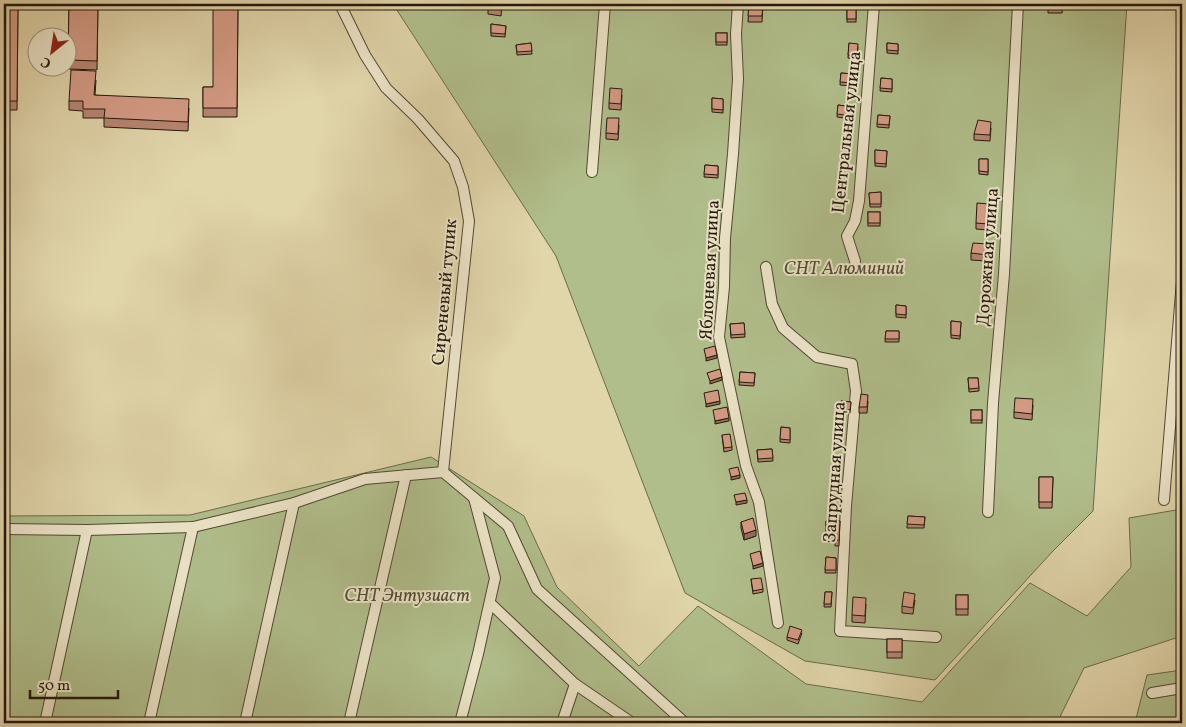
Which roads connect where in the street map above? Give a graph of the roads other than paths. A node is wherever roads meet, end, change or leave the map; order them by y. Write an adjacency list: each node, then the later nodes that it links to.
1 (340, 4): 10 (street, Сиреневый тупик)
2 (605, 4): 6 (street)
3 (738, 4): 20 (street, Яблоневая улица)
4 (874, 4): 7 (street, Центральная улица)
5 (1018, 4): 15 (street, Дорожная улица)
6 (592, 172)
7 (855, 260)
8 (766, 268): 21 (street, Запрудная улица)
9 (1182, 281): 13 (street)
10 (443, 472): 11 (street); 12 (street)
11 (406, 475): 14 (street); 28 (street)
12 (474, 498): 19 (street); 32 (street)
13 (1164, 500)
14 (294, 503): 16 (street); 27 (street)
15 (988, 512)
16 (193, 527): 18 (street); 26 (street)
17 (4, 529): 18 (street)
18 (86, 530): 25 (street)
19 (490, 602): 22 (street); 29 (street)
20 (778, 623)
21 (936, 637)
22 (575, 684): 30 (street); 31 (street)
23 (1182, 688): 24 (street)
24 (1152, 693)
25 (45, 723)
26 (149, 723)
27 (246, 723)
28 (349, 723)
29 (460, 723)
30 (562, 723)
31 (632, 723)
32 (685, 723)

